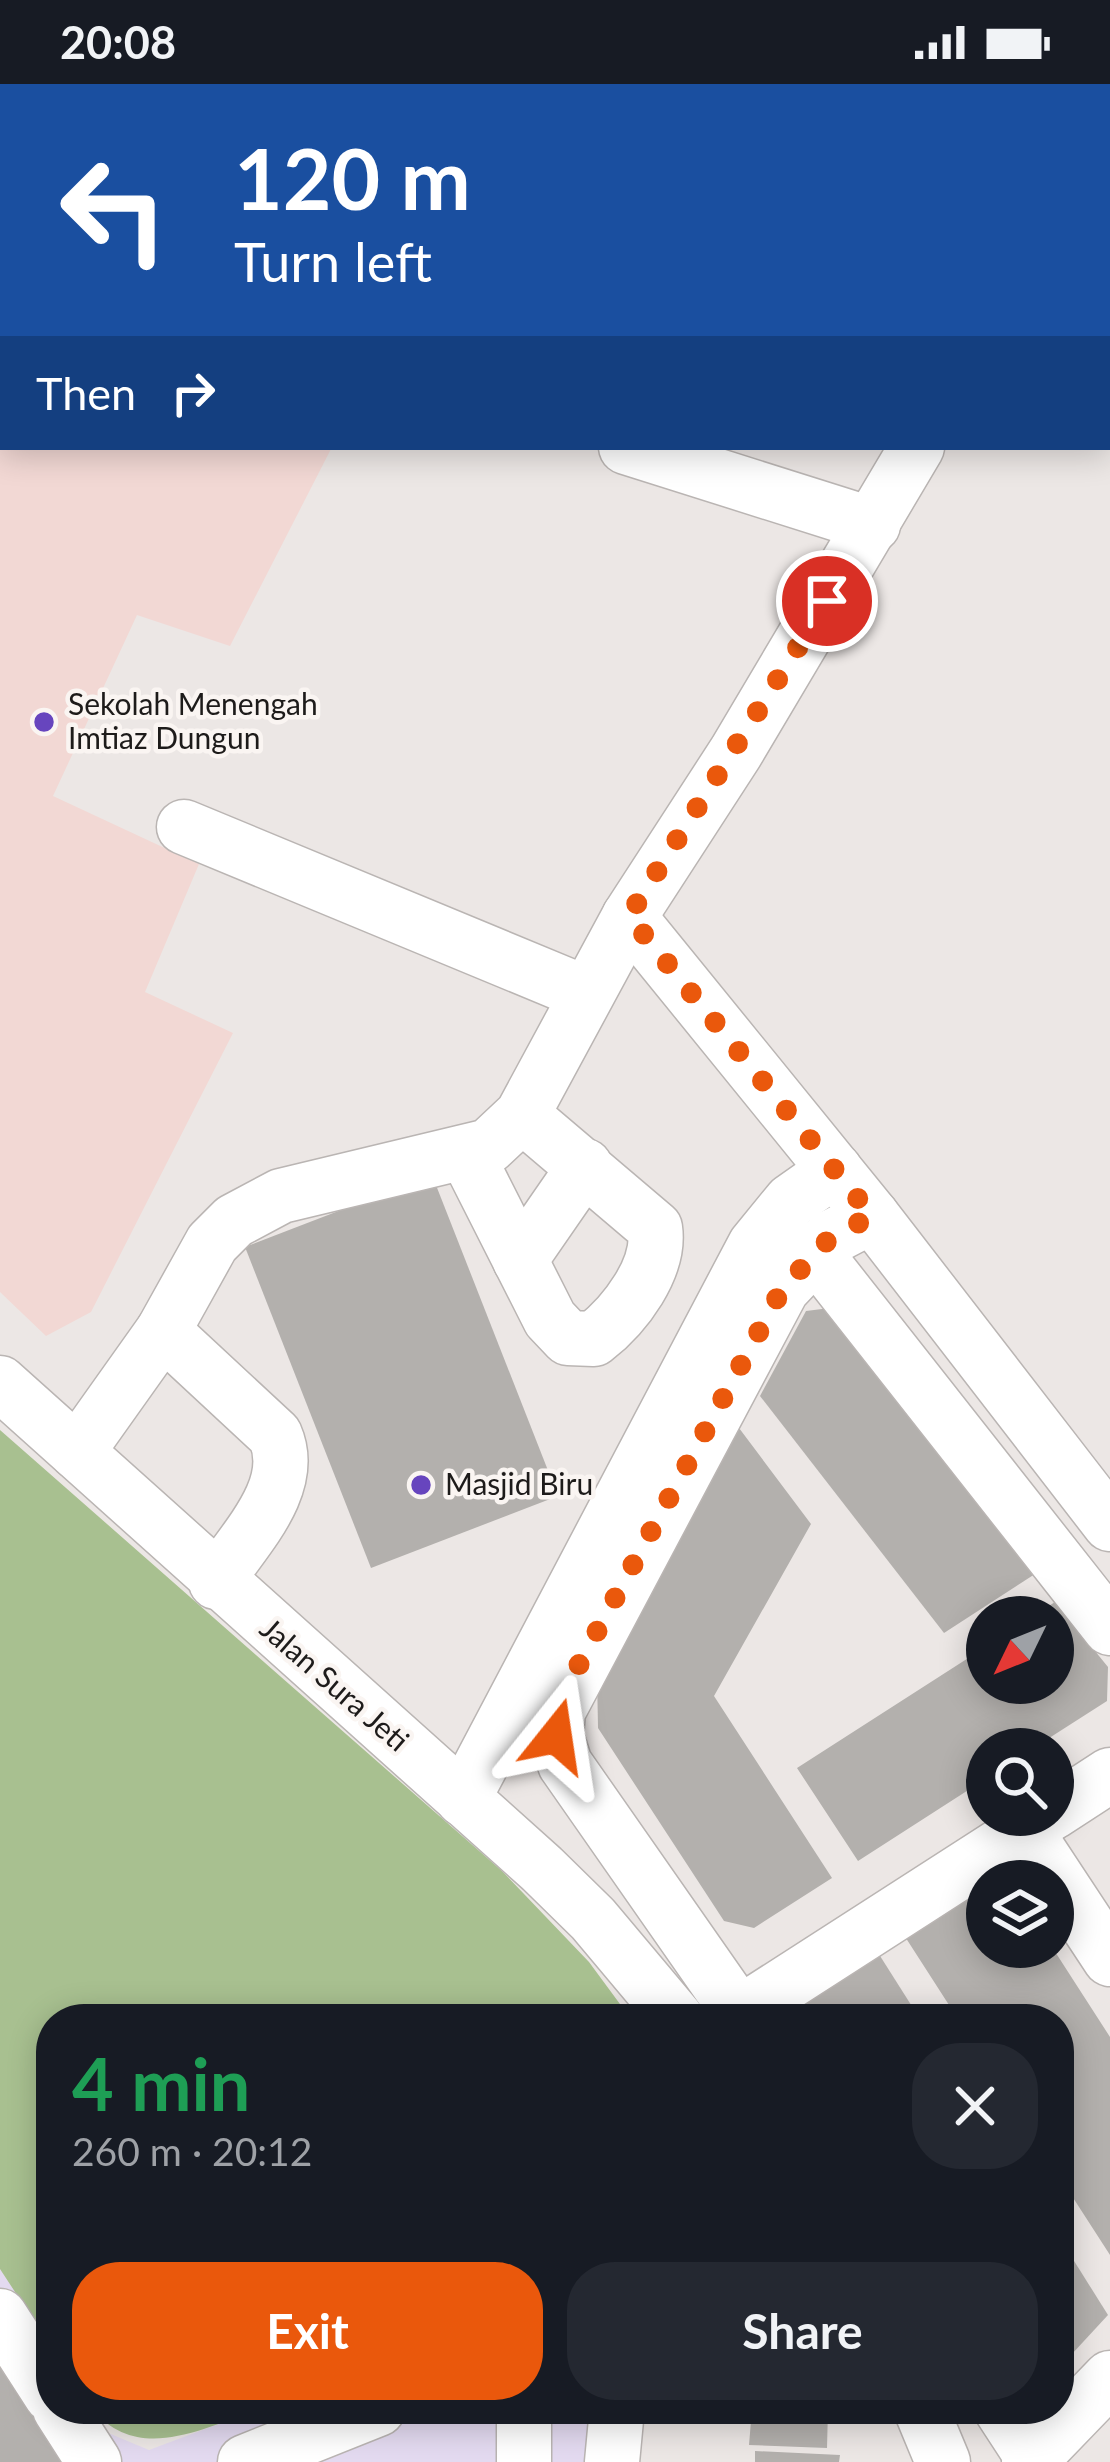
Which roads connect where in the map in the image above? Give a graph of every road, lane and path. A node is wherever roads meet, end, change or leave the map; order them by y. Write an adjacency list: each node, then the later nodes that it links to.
1 (636, 450): 3 (street)
2 (915, 450): 3 (street)
3 (873, 525): 5 (street)
4 (184, 827): 6 (street)
5 (629, 916): 6 (street); 10 (street)
6 (585, 993): 7 (street)
7 (522, 1115): 8 (street); 9 (street)
8 (466, 1153): 13 (street); 14 (street)
9 (585, 1166): 13 (street); 13 (street)
10 (835, 1170): 11 (street); 22 (street)
11 (872, 1216): 12 (street); 17 (street)
12 (814, 1252): 19 (street); 28 (street)
13 (520, 1261)
14 (163, 1330): 16 (street); 18 (street)
15 (0, 1383): 16 (street, Jalan Sura Jeti)
16 (77, 1452): 18 (street, Jalan Sura Jeti)
17 (1100, 1493)
18 (216, 1582): 22 (street, Jalan Sura Jeti)
19 (1110, 1628)
20 (1110, 1775): 21 (street)
21 (1074, 1798)
22 (463, 1799): 27 (street, Jalan Sura Jeti)
23 (1016, 1836): 29 (street)
24 (1053, 1836): 25 (street)
25 (1093, 1897): 26 (street)
26 (1110, 1959)
27 (665, 2004)
28 (729, 2004)
29 (758, 2004)
30 (0, 2316): 31 (street)
31 (36, 2372)
32 (1110, 2378): 33 (street)
33 (1074, 2415)
34 (70, 2424): 42 (street)
35 (340, 2424): 43 (street)
36 (524, 2424): 44 (street)
37 (616, 2424): 45 (street)
38 (927, 2424): 46 (street)
39 (1010, 2424): 41 (street)
40 (1066, 2424): 41 (street)
41 (1031, 2460)
42 (94, 2462)
43 (244, 2462)
44 (524, 2462)
45 (612, 2462)
46 (943, 2462)

